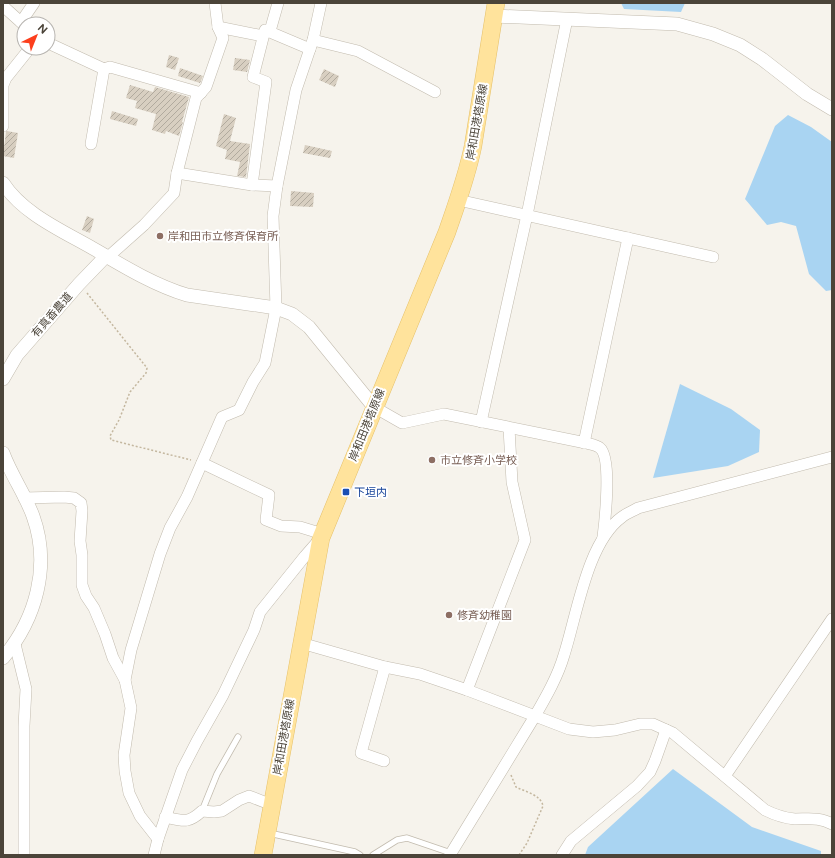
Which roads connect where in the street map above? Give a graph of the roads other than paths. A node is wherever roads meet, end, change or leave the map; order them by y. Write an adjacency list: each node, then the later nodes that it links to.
1 (34, 3): 7 (street)
2 (215, 3): 10 (street)
3 (278, 3): 11 (street)
4 (321, 3): 12 (street)
5 (3, 6): 8 (street)
6 (495, 9): 9 (street); 25 (main road, 岸和田港塔原線)
7 (27, 16)
8 (16, 18)
9 (568, 19): 18 (street); 26 (street)
10 (218, 27): 11 (street); 17 (street)
11 (267, 34): 12 (street); 23 (street)
12 (312, 45): 16 (street); 24 (street)
13 (56, 46): 15 (street)
14 (24, 56): 19 (street)
15 (104, 69): 17 (street); 20 (street)
16 (435, 92)
17 (201, 93): 21 (street)
18 (832, 109)
19 (3, 126)
20 (91, 144)
21 (177, 173): 23 (street); 28 (street)
22 (3, 183): 28 (street)
23 (252, 185): 24 (street)
24 (277, 186): 30 (street)
25 (458, 200): 26 (street); 32 (main road, 岸和田港塔原線)
26 (527, 215): 27 (street); 33 (street)
27 (628, 238): 29 (street); 35 (street)
28 (107, 256): 30 (street); 31 (street, 有真香農道)
29 (713, 256)
30 (276, 308): 32 (street); 38 (street)
31 (3, 379)
32 (374, 408): 33 (street); 40 (main road, 岸和田港塔原線)
33 (481, 422): 34 (street)
34 (509, 428): 35 (street); 49 (street)
35 (584, 443): 41 (street)
36 (3, 453): 39 (street)
37 (832, 457): 41 (street)
38 (202, 463): 40 (street); 48 (street)
39 (24, 498): 45 (street); 48 (street)
40 (322, 536): 44 (main road, 岸和田港塔原線); 57 (street)
41 (603, 539): 50 (street)
42 (832, 619): 43 (street)
43 (828, 633): 54 (street)
44 (301, 643): 47 (street); 55 (main road, 岸和田港塔原線)
45 (15, 644): 46 (street); 62 (street)
46 (3, 658)
47 (385, 667): 49 (street); 53 (street)
48 (125, 680): 60 (street)
49 (467, 690): 50 (street)
50 (535, 716): 51 (street); 61 (street)
51 (666, 730): 54 (street); 67 (street)
52 (238, 737): 56 (lane)
53 (384, 761)
54 (725, 776): 58 (street)
55 (272, 805): 56 (street); 59 (main road, 岸和田港塔原線)
56 (202, 811): 57 (street)
57 (165, 818): 60 (street)
58 (832, 824)
59 (267, 832): 64 (main road, 岸和田港塔原線); 65 (lane)
60 (158, 839): 63 (street)
61 (451, 854): 66 (lane)
62 (24, 855)
63 (154, 855)
64 (263, 855)
65 (360, 855)
66 (373, 855)
67 (562, 855)

